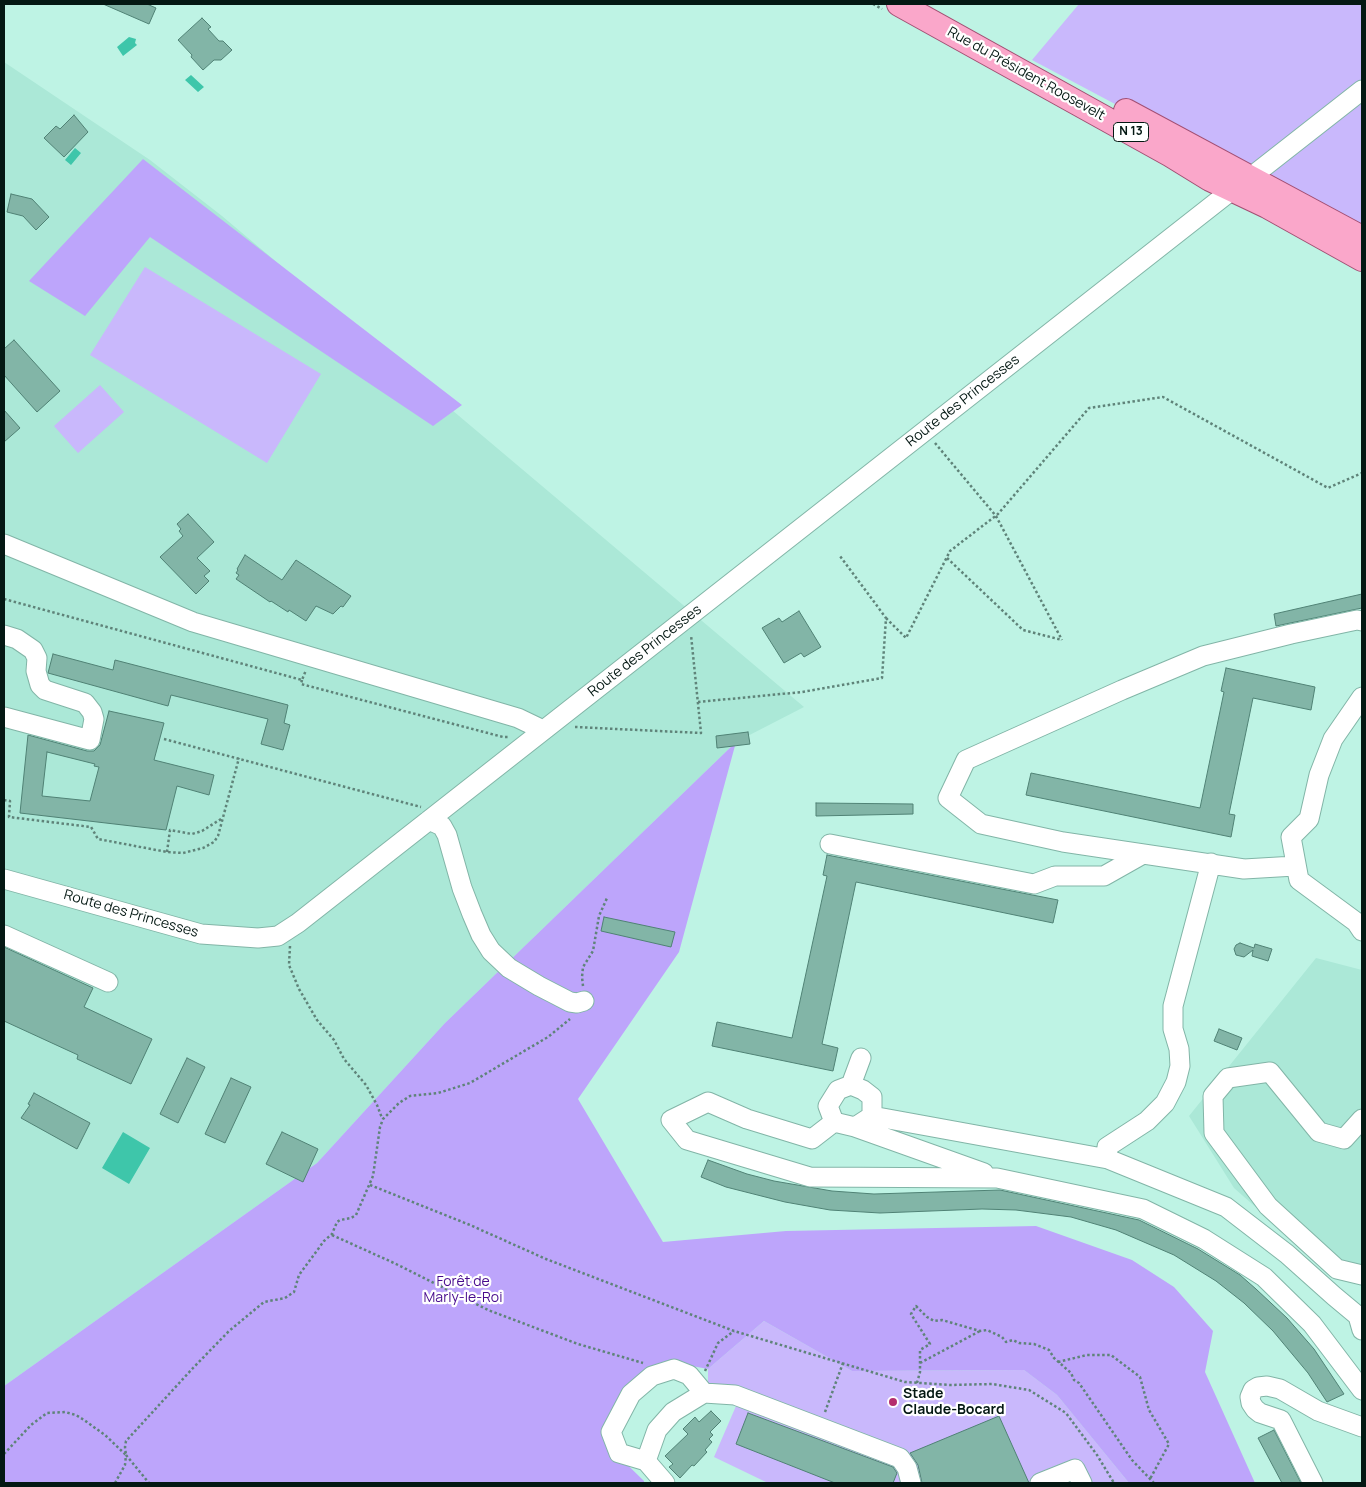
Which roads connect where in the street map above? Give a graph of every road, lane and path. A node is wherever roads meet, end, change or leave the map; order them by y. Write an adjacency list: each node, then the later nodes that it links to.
1 (899, 4): 4 (main road, Rue du Président Roosevelt / N 13)
2 (930, 4): 4 (main road, Rue du Président Roosevelt / N 13)
3 (1362, 90): 4 (street, Route des Princesses)
4 (1241, 184): 5 (main road, Rue du Président Roosevelt / N 13); 6 (main road, Rue du Président Roosevelt / N 13); 7 (street, Route des Princesses)
5 (1362, 238)
6 (1362, 259)
7 (925, 431): 9 (path); 14 (street, Route des Princesses)
8 (1362, 472): 9 (path)
9 (996, 516): 12 (path); 12 (path)
10 (4, 544): 18 (street)
11 (840, 556): 15 (path)
12 (947, 558): 15 (path)
13 (4, 600): 19 (path)
14 (689, 616): 21 (path); 23 (street, Route des Princesses)
15 (886, 618): 21 (path)
16 (1362, 621): 31 (street)
17 (4, 635): 22 (street)
18 (310, 657): 19 (path); 23 (street)
19 (302, 680): 23 (path)
20 (1362, 697): 33 (street)
21 (698, 702): 23 (path)
22 (4, 718)
23 (543, 731): 27 (street, Route des Princesses)
24 (164, 739): 25 (path)
25 (239, 758): 27 (path); 28 (path)
26 (4, 800): 30 (path)
27 (425, 814): 36 (street, Route des Princesses); 40 (street)
28 (223, 818): 30 (path); 30 (path)
29 (830, 844): 31 (street)
30 (167, 852)
31 (1143, 854): 32 (street)
32 (1211, 863): 33 (street); 48 (street)
33 (1296, 866): 37 (street)
34 (4, 879): 36 (street, Route des Princesses)
35 (607, 898): 40 (path)
36 (291, 928): 44 (path)
37 (1362, 931)
38 (4, 934): 39 (street)
39 (108, 982)
40 (584, 1001): 44 (path)
41 (861, 1058): 42 (street)
42 (852, 1085): 43 (street); 46 (street)
43 (872, 1116): 47 (street); 48 (street)
44 (383, 1119): 50 (path)
45 (1362, 1119): 52 (street)
46 (834, 1122): 47 (street); 49 (street)
47 (855, 1127): 49 (street)
48 (1108, 1159): 53 (street)
49 (997, 1178): 60 (street)
50 (370, 1186): 51 (path); 54 (path)
51 (332, 1234): 59 (path); 66 (path)
52 (1362, 1275)
53 (1361, 1320)
54 (734, 1331): 57 (path); 62 (path)
55 (980, 1331): 56 (path); 58 (path); 58 (path)
56 (1058, 1362): 68 (path); 68 (path)
57 (843, 1363): 61 (path); 63 (path)
58 (920, 1363): 61 (path)
59 (674, 1369): 62 (street); 67 (street)
60 (1360, 1378)
61 (917, 1382): 75 (path)
62 (701, 1389): 67 (street); 72 (street)
63 (826, 1410)
64 (1362, 1427): 77 (street)
65 (4, 1454): 66 (path)
66 (126, 1455): 69 (path); 70 (path)
67 (646, 1461): 71 (street)
68 (1150, 1479): 76 (path)
69 (115, 1483)
70 (148, 1483)
71 (665, 1483)
72 (911, 1483)
73 (1040, 1483): 74 (street)
74 (1082, 1483)
75 (1114, 1483)
76 (1154, 1483)
77 (1313, 1483)

